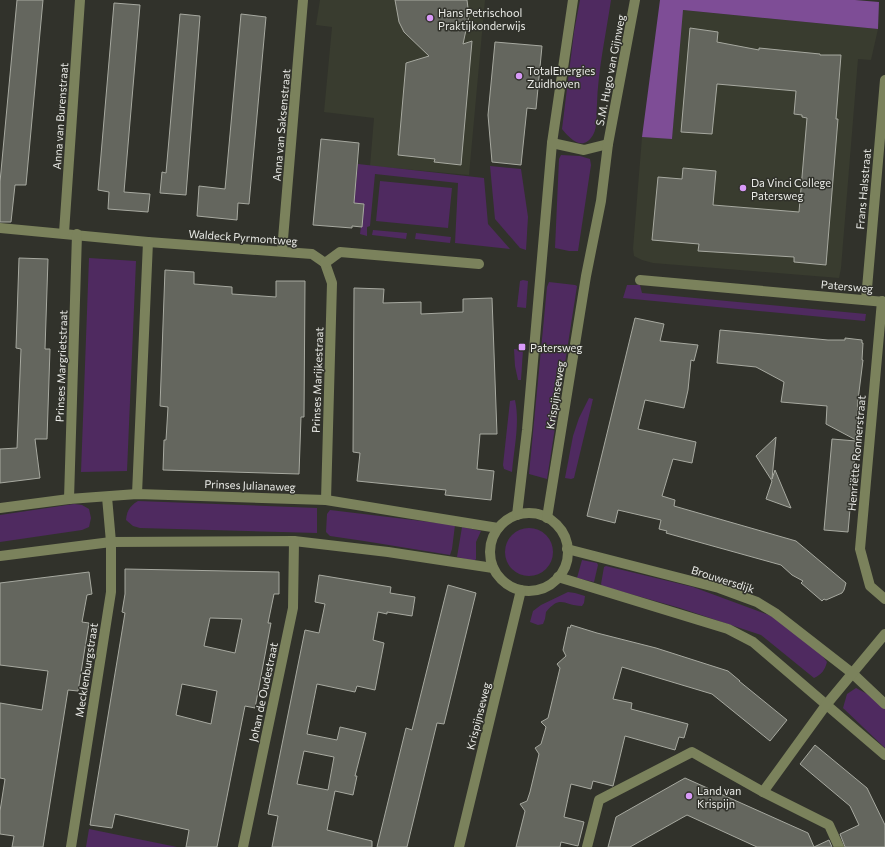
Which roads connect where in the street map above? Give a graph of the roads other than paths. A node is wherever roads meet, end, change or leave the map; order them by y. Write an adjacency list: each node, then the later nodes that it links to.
1 (80, 0): 9 (street, Anna van Burenstraat)
2 (304, 0): 12 (street, Anna van Saksenstraat)
3 (573, 0): 6 (street)
4 (635, 0): 7 (street, S.M. Hugo van Gijnweg)
5 (885, 80): 17 (street, Frans Halsstraat)
6 (552, 143): 7 (street); 24 (street, Krispijnseweg)
7 (608, 144): 15 (street, S.M. Hugo van Gijnweg)
8 (0, 228): 9 (street, Waldeck Pyrmontweg)
9 (64, 233): 10 (street, Waldeck Pyrmontweg)
10 (77, 234): 11 (street, Waldeck Pyrmontweg); 21 (street, Prinses Margrietstraat)
11 (148, 242): 12 (street, Waldeck Pyrmontweg); 19 (street)
12 (282, 251): 13 (street, Waldeck Pyrmontweg)
13 (325, 262): 14 (street); 22 (street, Prinses Marijkestraat)
14 (479, 264)
15 (586, 276): 25 (street, Krispijnseweg)
16 (640, 280): 17 (street, Patersweg)
17 (866, 300): 18 (street, Patersweg)
18 (884, 302): 34 (street, Henriëtte Ronnerstraat)
19 (137, 494): 20 (street, Prinses Julianaweg); 22 (street, Prinses Julianaweg)
20 (106, 496): 21 (street, Prinses Julianaweg); 28 (street, Mecklenburgstraat)
21 (69, 498): 23 (street, Prinses Julianaweg)
22 (326, 500): 26 (street, Prinses Julianaweg)
23 (0, 508)
24 (518, 515): 25 (street); 26 (street)
25 (548, 518): 29 (street)
26 (498, 528): 31 (street)
27 (294, 540): 28 (street); 31 (street); 42 (street, Johan de Oudestraat)
28 (111, 542): 30 (street); 41 (street, Mecklenburgstraat)
29 (567, 549): 32 (street); 36 (street, Brouwersdijk)
30 (0, 556)
31 (493, 568): 33 (street)
32 (558, 577): 33 (street); 38 (street)
33 (521, 590): 43 (street, Krispijnseweg)
34 (885, 599)
35 (885, 634): 36 (street)
36 (852, 673): 37 (street, Brouwersdijk); 38 (street)
37 (885, 704)
38 (826, 705): 39 (street); 40 (street)
39 (885, 755)
40 (763, 792): 44 (street); 45 (street)
41 (71, 847)
42 (243, 847)
43 (459, 847)
44 (587, 847)
45 (839, 847)

